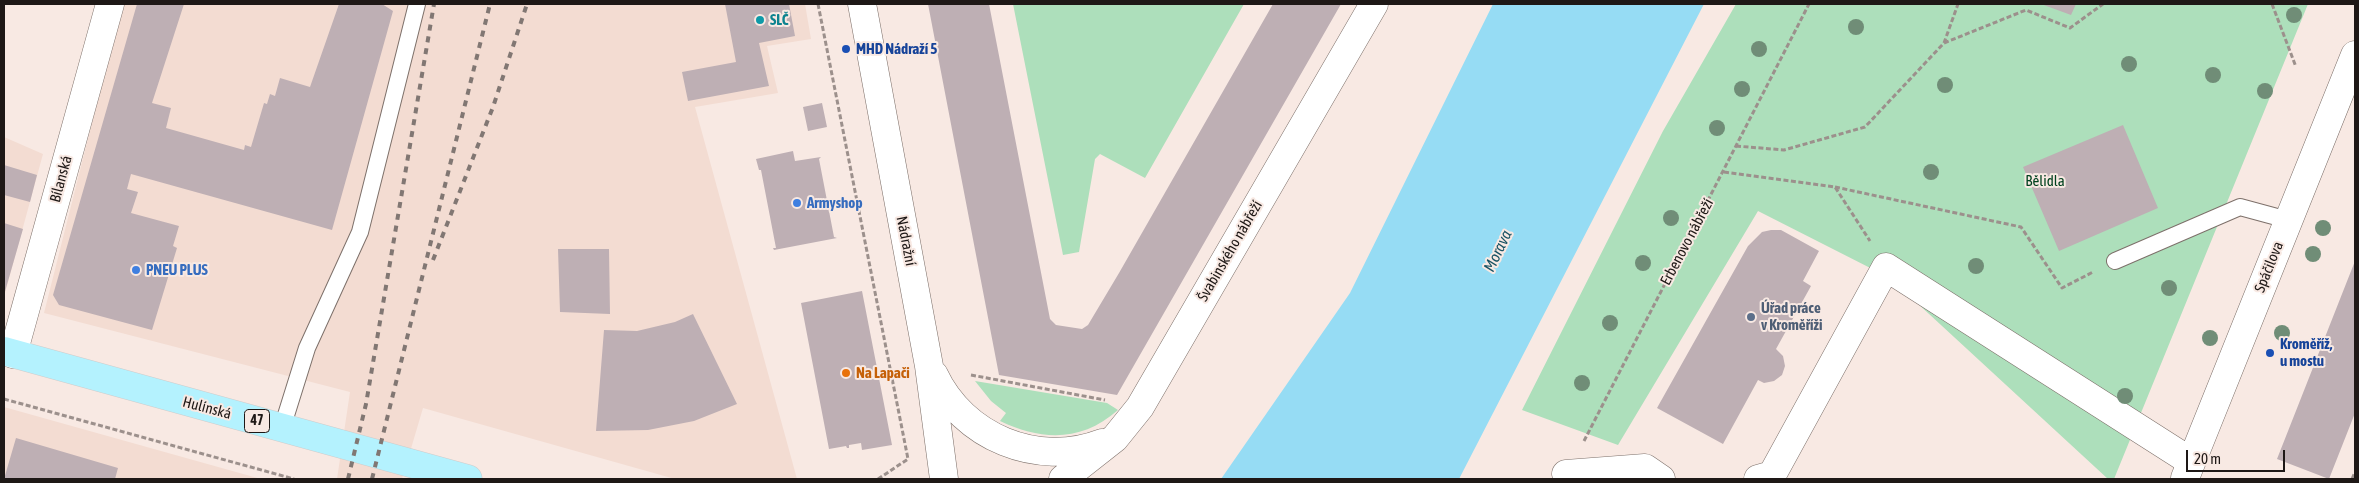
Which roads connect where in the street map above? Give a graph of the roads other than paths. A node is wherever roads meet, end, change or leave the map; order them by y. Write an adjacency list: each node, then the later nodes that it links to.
1 (110, 4): 8 (street, Bílanská)
2 (416, 4): 10 (lane)
3 (862, 4): 9 (street, Nádražní)
4 (1374, 4): 11 (street, Švabinského nábřeží)
5 (2355, 55): 6 (street, Spáčilova)
6 (2288, 220): 7 (lane); 12 (street, Spáčilova)
7 (2115, 261)
8 (8, 353): 10 (main road, Hulínská / 47)
9 (929, 366): 11 (street); 13 (street, Nádražní)
10 (282, 428): 15 (main road, Hulínská / 47)
11 (1115, 438): 16 (street, Švabinského nábřeží)
12 (2187, 470): 18 (street)
13 (938, 472)
14 (1565, 477): 17 (street)
15 (468, 479)
16 (1062, 479)
17 (1661, 479)
18 (1758, 479)

